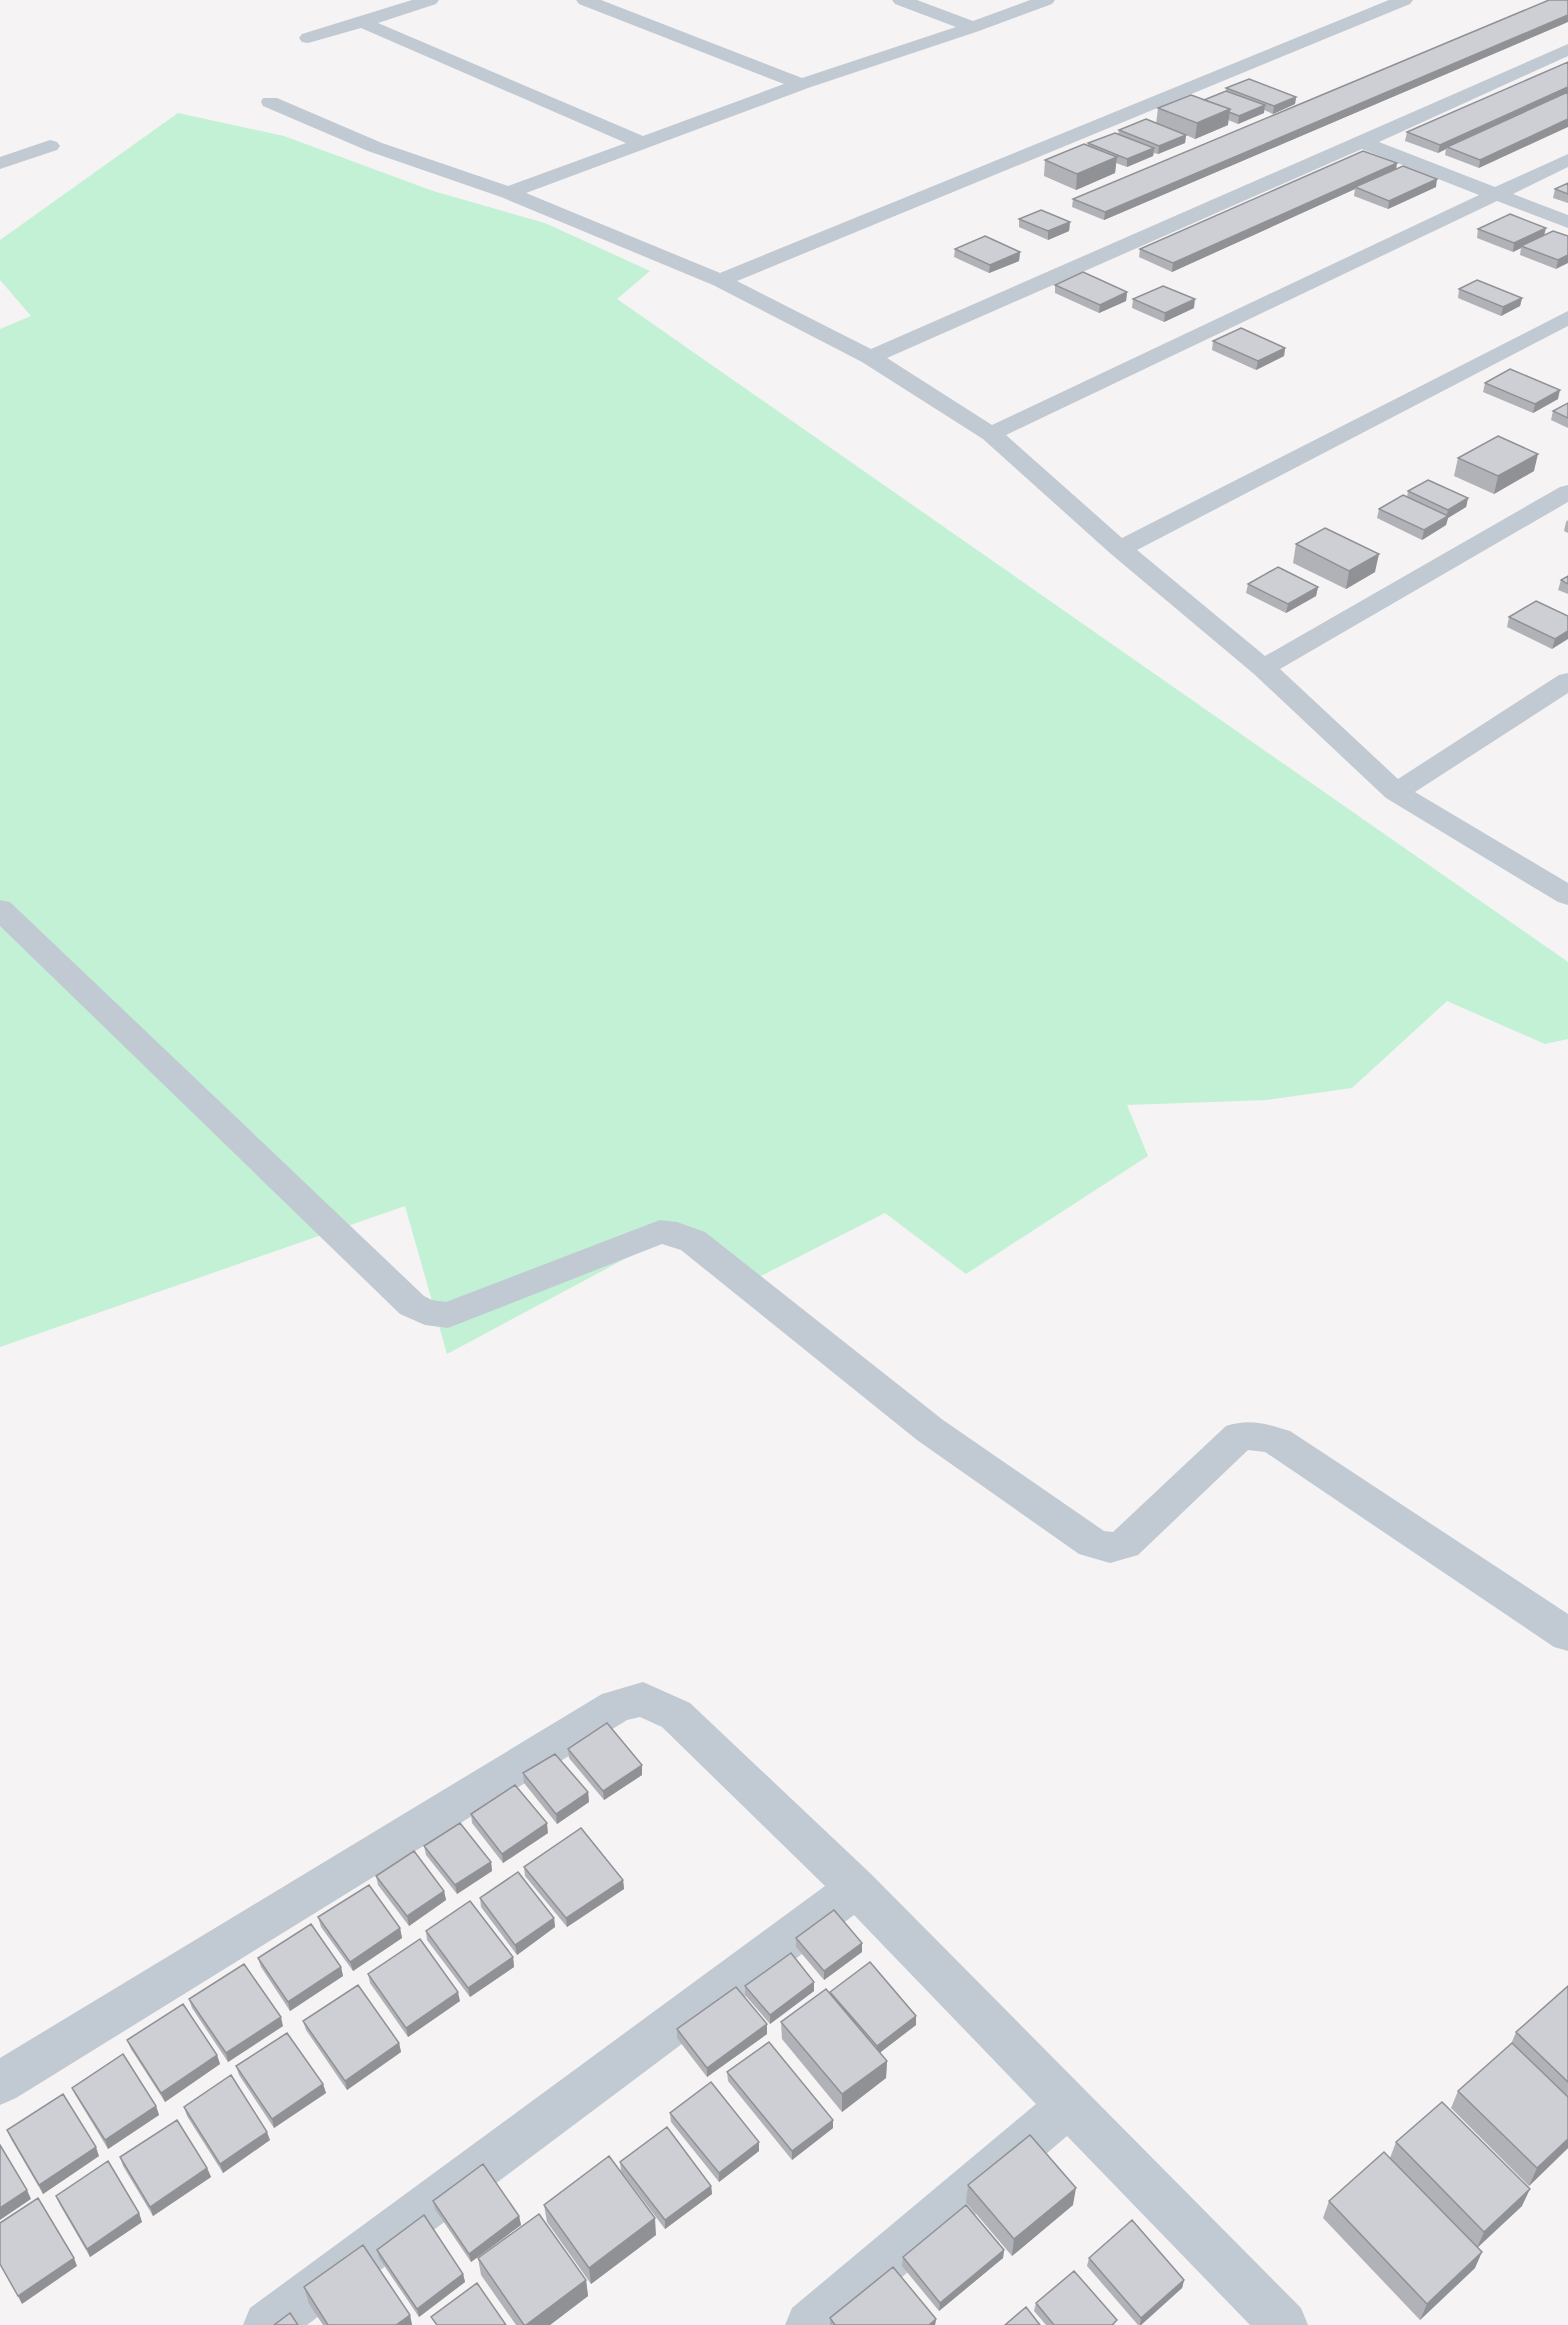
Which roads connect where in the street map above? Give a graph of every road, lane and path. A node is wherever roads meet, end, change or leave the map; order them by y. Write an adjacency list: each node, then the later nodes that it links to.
1 (430, 0): 6 (street)
2 (585, 0): 10 (street)
3 (901, 0): 7 (street)
4 (1046, 0): 7 (street)
5 (1404, 0): 20 (street)
6 (362, 22): 8 (street); 12 (street)
7 (973, 27): 10 (street)
8 (308, 38)
9 (1568, 50): 13 (street)
10 (801, 84): 12 (street)
11 (270, 102): 17 (street)
12 (641, 142): 17 (street)
13 (1362, 142): 18 (street); 22 (street)
14 (50, 146): 16 (street)
15 (1568, 160): 18 (street)
16 (0, 163)
17 (508, 193): 20 (street)
18 (1496, 194): 19 (street); 23 (street)
19 (1568, 222)
20 (720, 281): 22 (street)
21 (1568, 317): 25 (street)
22 (870, 357): 23 (street)
23 (992, 434): 25 (street)
24 (1568, 492): 26 (street)
25 (1120, 549): 26 (street)
26 (1263, 668): 28 (street)
27 (1568, 681): 28 (street)
28 (1396, 792): 29 (street)
29 (1568, 896)
30 (0, 909): 31 (street)
31 (1568, 1635)
32 (855, 1888): 33 (street); 34 (street); 35 (street)
33 (0, 2083)
34 (1069, 2104): 36 (street); 37 (street)
35 (267, 2325)
36 (809, 2325)
37 (1284, 2325)

